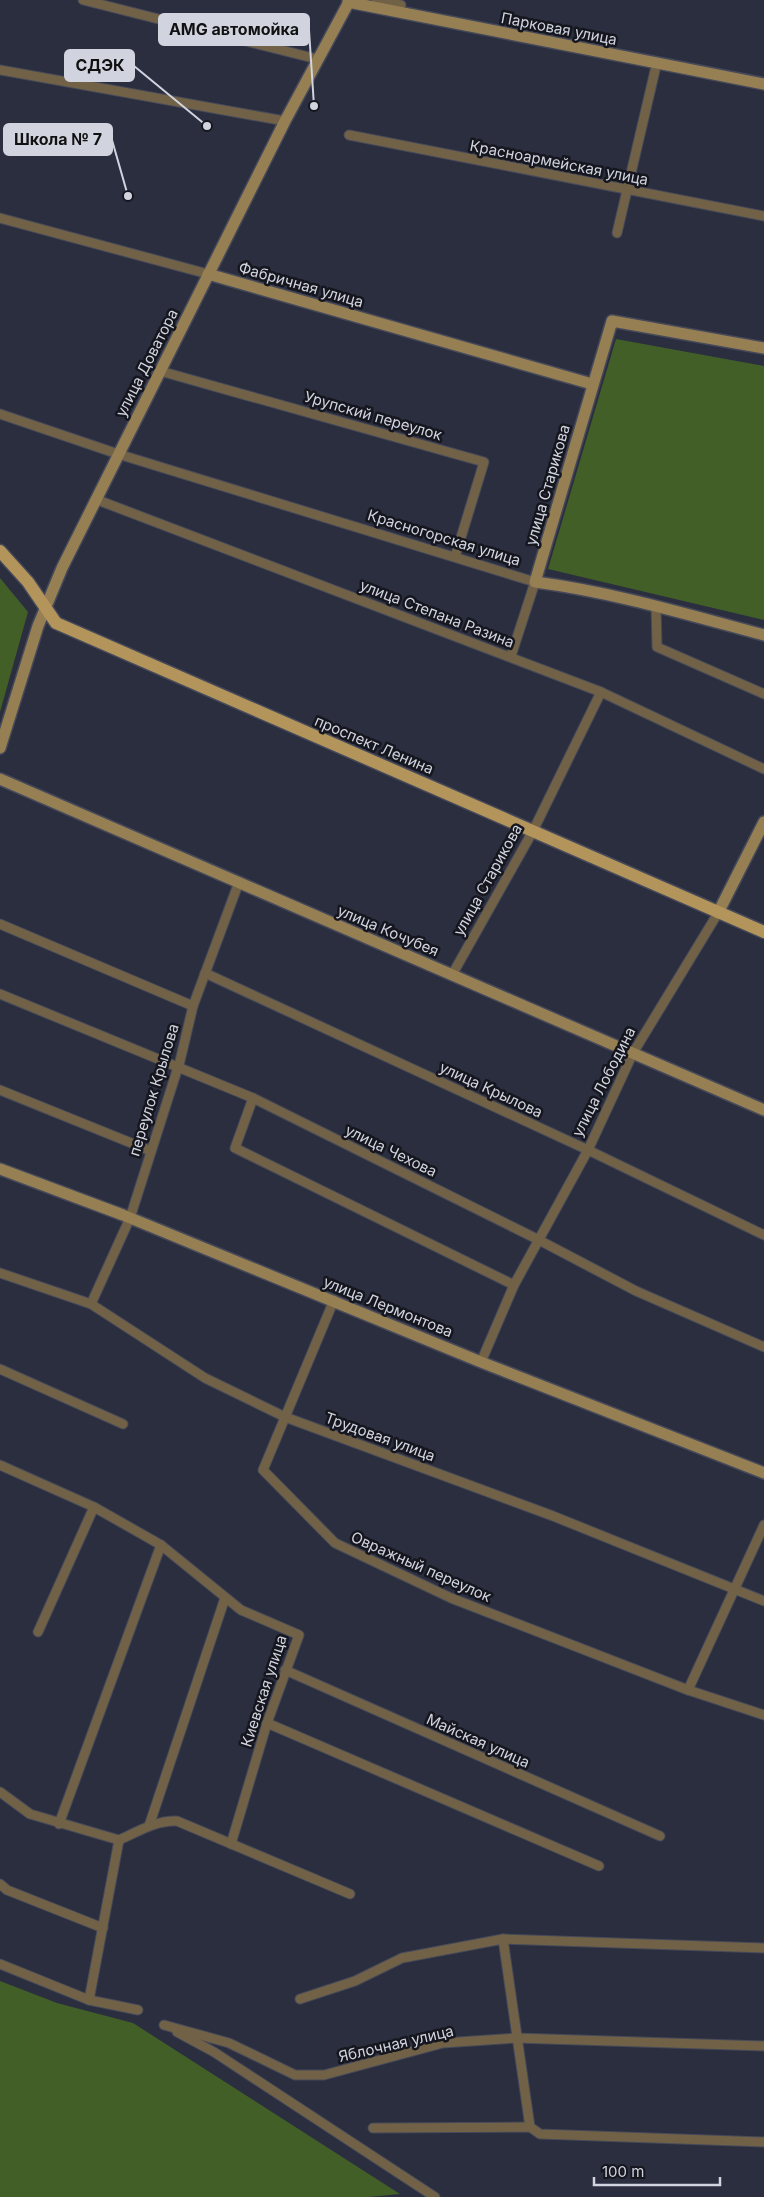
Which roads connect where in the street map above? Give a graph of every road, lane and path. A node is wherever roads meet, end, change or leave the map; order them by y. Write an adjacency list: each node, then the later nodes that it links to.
1 (82, 0): 5 (street)
2 (376, 0): 4 (street)
3 (349, 1): 5 (street, улица Доватора); 6 (street, Парковая улица)
4 (401, 6)
5 (317, 59): 9 (street, улица Доватора)
6 (658, 62): 8 (street, Парковая улица); 11 (street)
7 (0, 70): 9 (street)
8 (764, 84)
9 (285, 121): 15 (street, улица Доватора)
10 (349, 135): 11 (street, Красноармейская улица)
11 (627, 190): 12 (street, Красноармейская улица); 14 (street)
12 (764, 216)
13 (0, 218): 15 (street, Фабричная улица)
14 (617, 232)
15 (208, 274): 17 (street, улица Доватора); 18 (street, Фабричная улица)
16 (764, 348): 18 (street, улица Старикова)
17 (160, 370): 20 (street, улица Доватора); 23 (street, Урупский переулок)
18 (592, 384): 24 (street, улица Старикова)
19 (0, 414): 20 (street)
20 (118, 454): 21 (street, улица Доватора); 23 (street, Красногорская улица)
21 (95, 499): 26 (street, улица Доватора); 28 (street, улица Степана Разина)
22 (0, 551): 26 (main road, проспект Ленина)
23 (455, 557): 24 (street, Красногорская улица)
24 (536, 582): 25 (street, Красногорская улица); 28 (street, улица Старикова)
25 (656, 606): 27 (street, Красногорская улица); 30 (street)
26 (45, 608): 31 (street, улица Доватора); 35 (main road, проспект Ленина)
27 (764, 635)
28 (511, 656): 29 (street, улица Степана Разина)
29 (601, 692): 32 (street, улица Степана Разина); 35 (street, улица Старикова)
30 (764, 694)
31 (0, 748)
32 (764, 769)
33 (0, 779): 36 (street, улица Кочубея)
34 (764, 822): 37 (street, улица Лободина)
35 (532, 831): 37 (main road, проспект Ленина); 41 (street, улица Старикова)
36 (240, 882): 40 (street, переулок Крылова); 41 (street, улица Кочубея)
37 (718, 913): 39 (main road, проспект Ленина); 44 (street, улица Лободина)
38 (0, 924): 43 (street)
39 (764, 932)
40 (205, 974): 43 (street, переулок Крылова); 49 (street, улица Крылова)
41 (452, 975): 44 (street, улица Кочубея)
42 (0, 994): 45 (street, улица Чехова)
43 (193, 1006): 45 (street, переулок Крылова)
44 (633, 1053): 48 (street, улица Кочубея); 49 (street, улица Лободина)
45 (178, 1067): 47 (street, улица Чехова); 50 (street, переулок Крылова)
46 (0, 1090): 50 (street)
47 (253, 1098): 54 (street, улица Чехова); 56 (street)
48 (764, 1110)
49 (588, 1150): 53 (street, улица Крылова); 54 (street, улица Лободина)
50 (151, 1151): 52 (street, переулок Крылова)
51 (0, 1169): 52 (street, улица Лермонтова)
52 (130, 1218): 57 (street, улица Лермонтова); 58 (street, переулок Крылова)
53 (764, 1235)
54 (537, 1239): 56 (street, улица Лободина); 59 (street, улица Чехова)
55 (0, 1273): 58 (street, Трудовая улица)
56 (514, 1285): 60 (street, улица Лободина)
57 (334, 1300): 60 (street, улица Лермонтова); 62 (street, Овражный переулок)
58 (91, 1304): 62 (street, Трудовая улица)
59 (764, 1347)
60 (481, 1362): 65 (street, улица Лермонтова)
61 (0, 1369): 63 (street)
62 (285, 1417): 69 (street, Трудовая улица); 74 (street, Овражный переулок)
63 (123, 1424)
64 (0, 1465): 66 (street, Киевская улица)
65 (764, 1473)
66 (94, 1507): 68 (street, Киевская улица); 72 (street)
67 (764, 1525): 69 (street)
68 (162, 1545): 70 (street, Киевская улица); 78 (street)
69 (735, 1589): 71 (street, Трудовая улица); 74 (street)
70 (225, 1598): 73 (street, Киевская улица); 79 (street)
71 (764, 1601)
72 (38, 1632)
73 (286, 1670): 76 (street, Киевская улица); 80 (street, Майская улица)
74 (688, 1690): 75 (street, Овражный переулок)
75 (764, 1715)
76 (267, 1723): 82 (street, Киевская улица); 83 (street)
77 (0, 1792): 78 (street)
78 (59, 1824): 81 (street)
79 (149, 1826): 81 (street); 82 (street)
80 (660, 1836)
81 (119, 1840): 86 (street)
82 (231, 1844): 85 (street)
83 (599, 1866)
84 (0, 1884): 86 (street)
85 (350, 1894)
86 (103, 1928): 91 (street)
87 (502, 1939): 88 (street); 90 (street); 93 (street)
88 (764, 1948)
89 (0, 1964): 91 (street)
90 (300, 1999)
91 (89, 2000): 92 (street)
92 (138, 2010)
93 (516, 2038): 94 (street, Яблочная улица); 95 (street); 98 (street, Яблочная улица)
94 (764, 2046)
95 (530, 2127): 96 (street); 97 (street)
96 (373, 2128)
97 (764, 2142)
98 (435, 2197)

